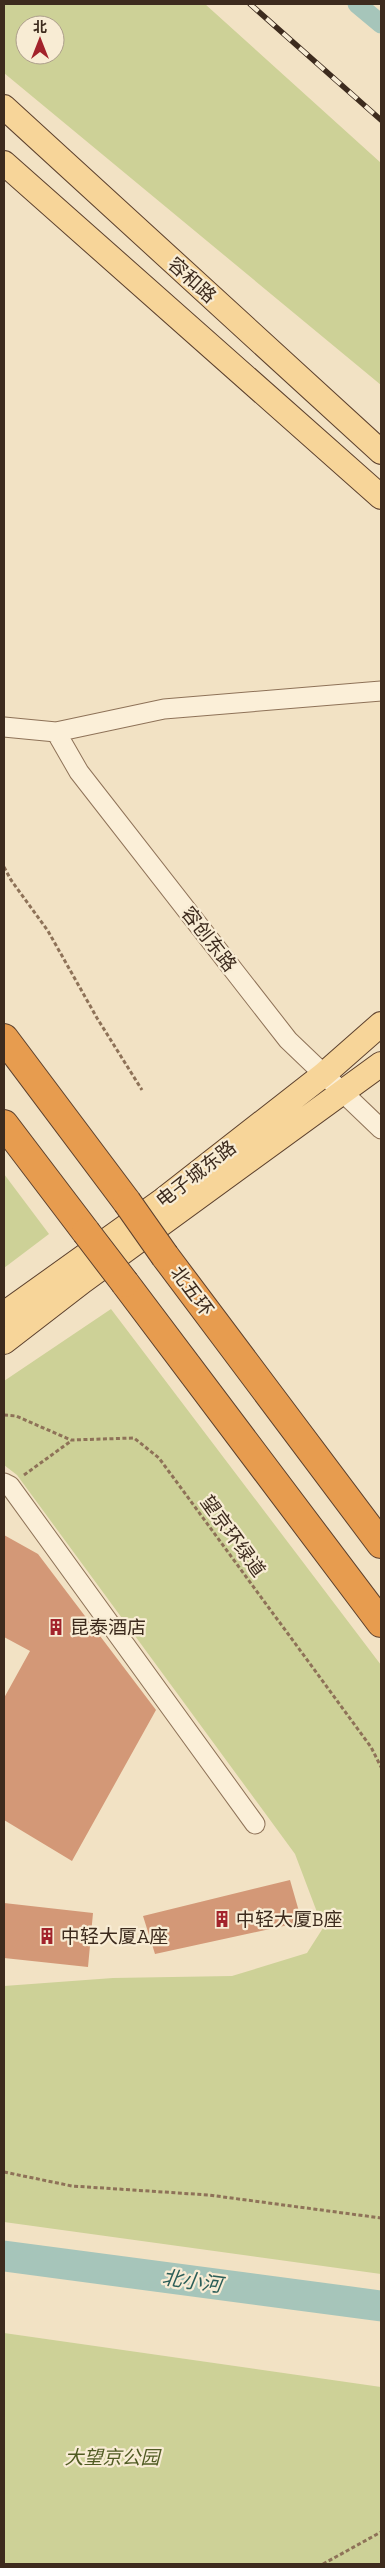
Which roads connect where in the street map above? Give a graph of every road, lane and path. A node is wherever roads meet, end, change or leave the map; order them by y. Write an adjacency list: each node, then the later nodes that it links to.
1 (4, 107): 3 (main road, 容和路)
2 (4, 163): 4 (main road, 容和路)
3 (381, 452)
4 (381, 497)
5 (381, 691): 7 (street)
6 (4, 727): 7 (street)
7 (56, 732): 12 (street, 容创东路)
8 (4, 867): 13 (path)
9 (381, 1024): 12 (main road, 电子城东路)
10 (4, 1038): 22 (highway, 北五环, bridge)
11 (381, 1064): 14 (main road, 电子城东路)
12 (324, 1075): 14 (street, 容创东路); 17 (main road, 电子城东路)
13 (142, 1090)
14 (341, 1092): 16 (street, 容创东路); 18 (main road, 电子城东路)
15 (4, 1124): 23 (highway, bridge)
16 (381, 1129)
17 (4, 1314)
18 (4, 1342)
19 (4, 1415): 20 (path, 望京环绿道)
20 (71, 1440): 21 (path); 24 (path, 望京环绿道)
21 (7, 1484): 25 (street)
22 (381, 1544)
23 (381, 1623)
24 (381, 1767)
25 (255, 1824)
26 (4, 2172): 27 (path)
27 (381, 2218)
28 (381, 2532): 29 (path)
29 (323, 2564)

